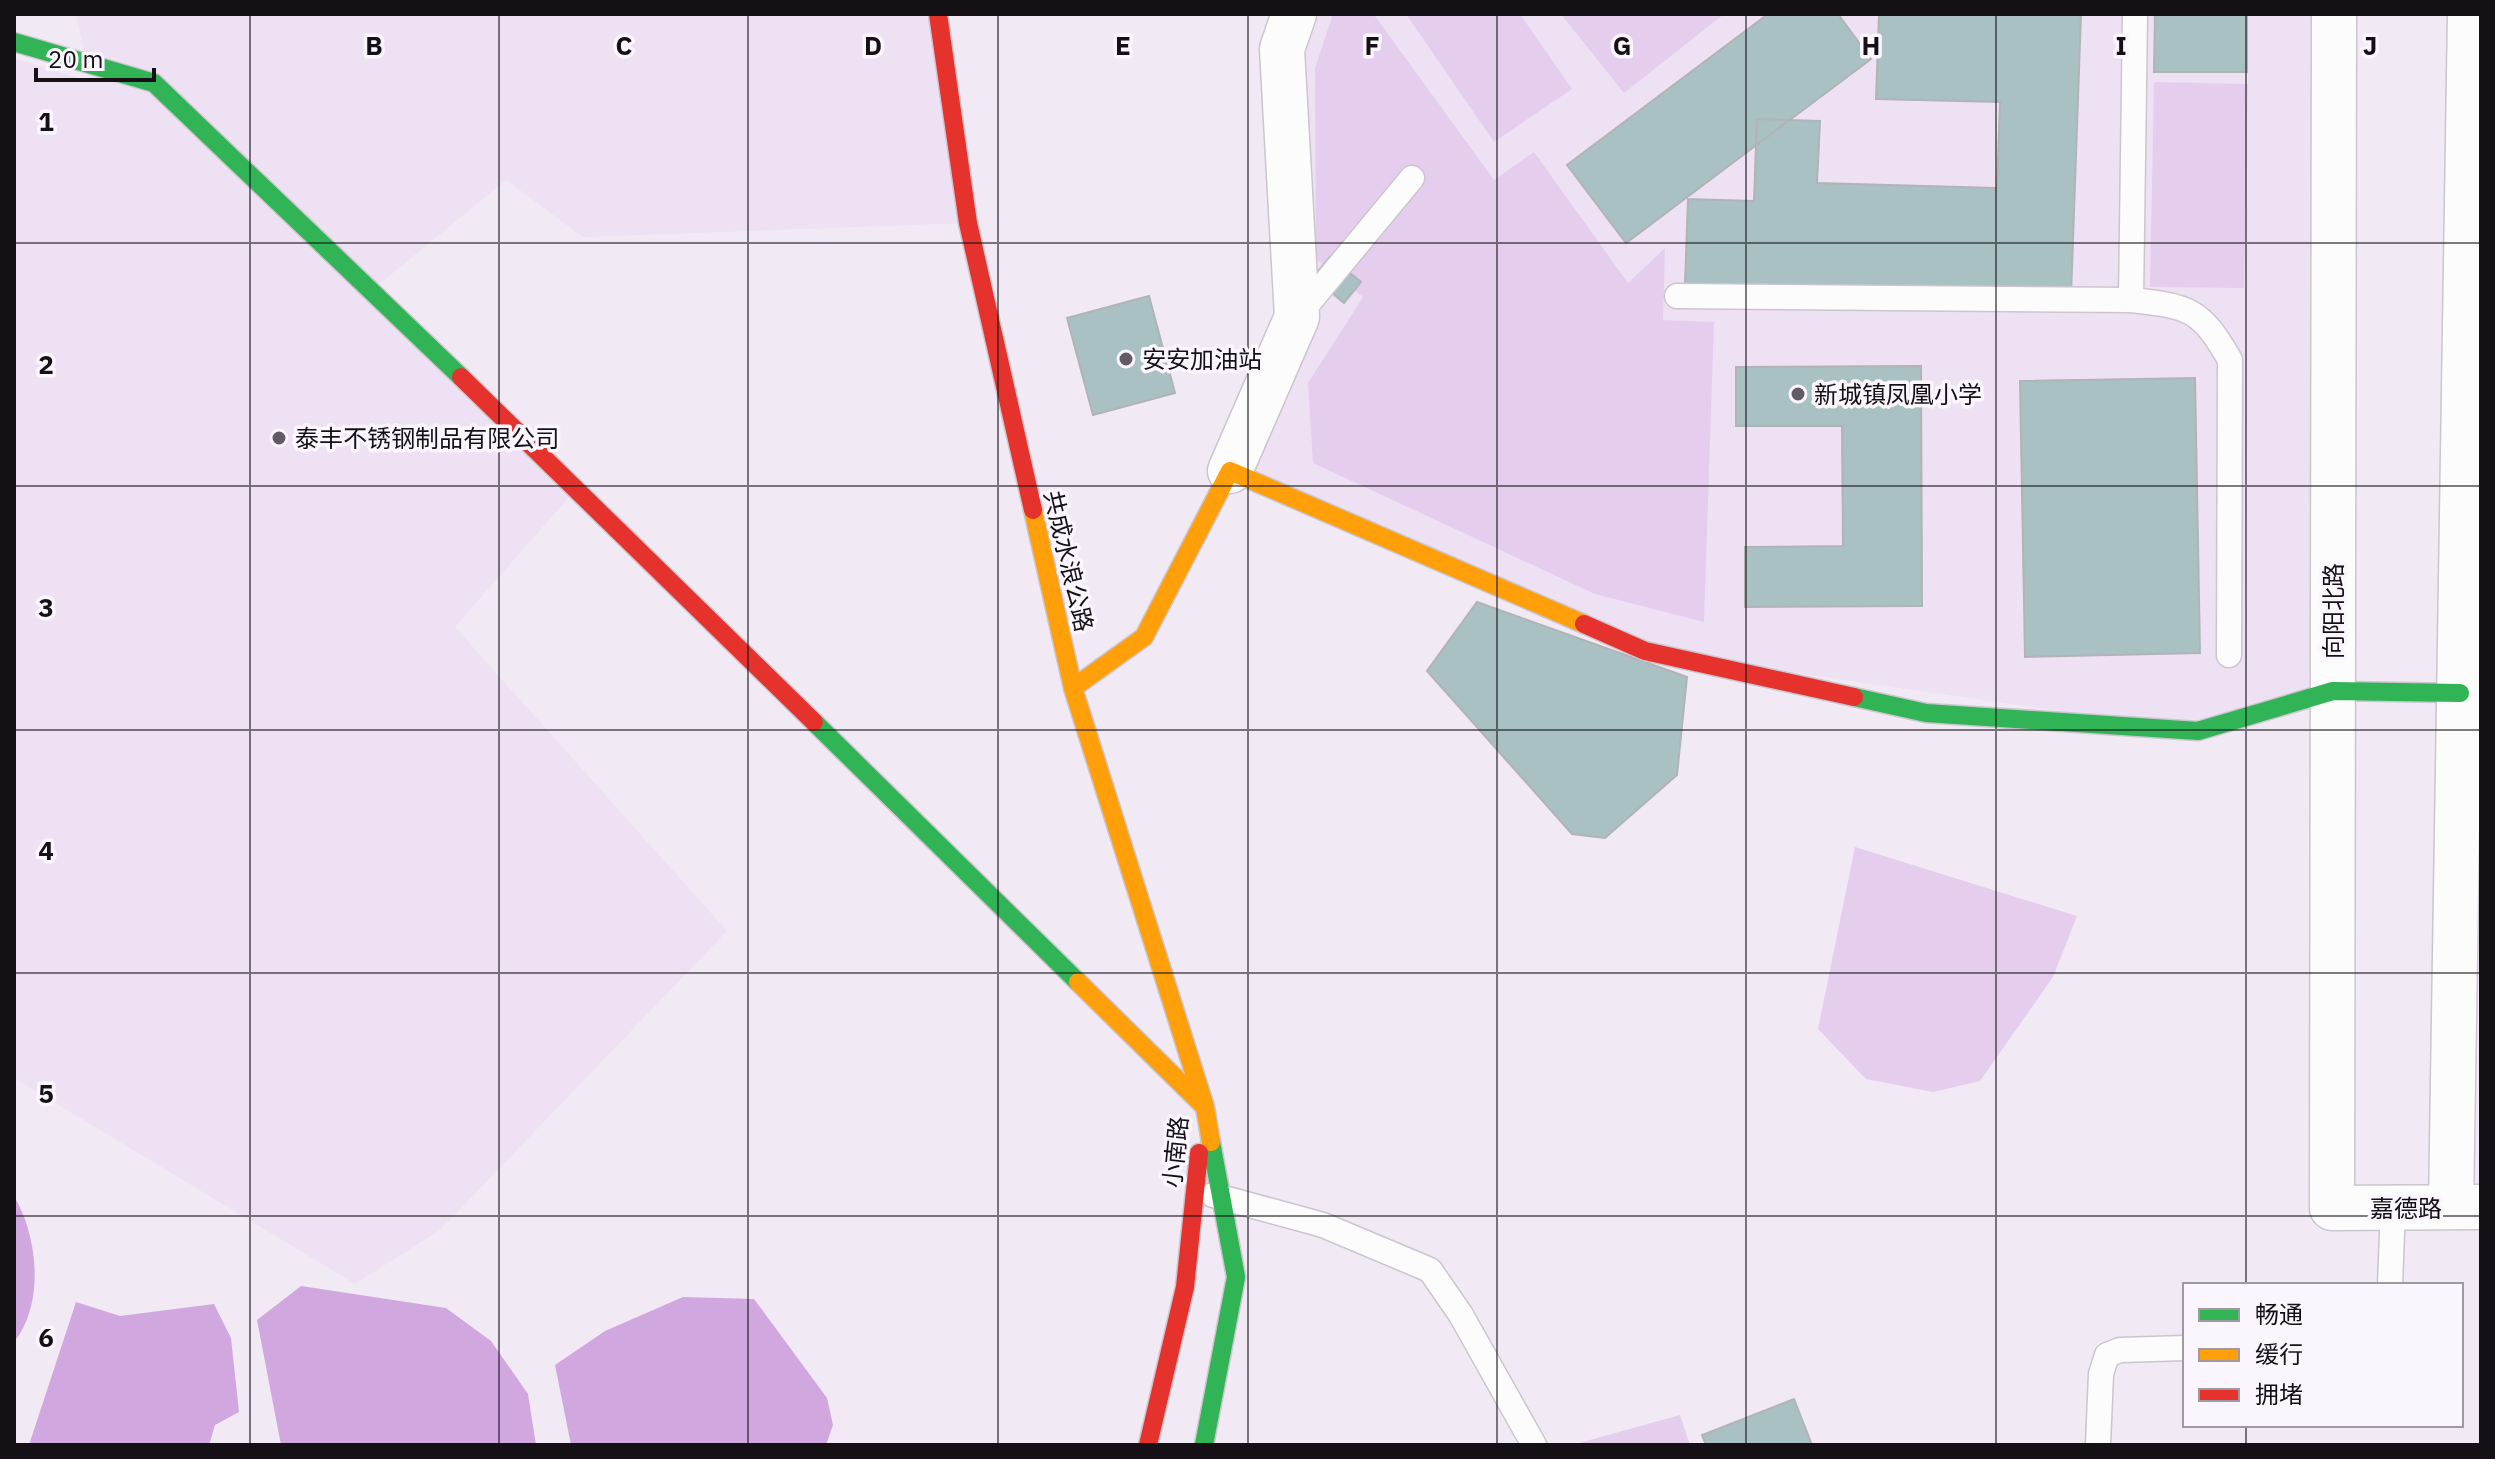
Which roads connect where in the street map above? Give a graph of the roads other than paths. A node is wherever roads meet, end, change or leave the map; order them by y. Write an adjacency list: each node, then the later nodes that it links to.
1 (938, 14): 13 (street, 共成水浪公路)
2 (1294, 14): 10 (street)
3 (2135, 14): 9 (lane)
4 (2334, 14): 14 (street, 向阳北路)
5 (2470, 14): 15 (street)
6 (14, 42): 16 (street)
7 (1412, 178): 10 (lane)
8 (1677, 296): 9 (lane)
9 (2131, 300): 12 (lane)
10 (1297, 317): 11 (street)
11 (1230, 471): 13 (street); 14 (street)
12 (2229, 655)
13 (1073, 688): 16 (street, 共成水浪公路)
14 (2333, 691): 15 (street); 20 (street, 向阳北路)
15 (2460, 693): 19 (street)
16 (1205, 1107): 17 (street, 小南路); 18 (street, 小南路)
17 (1195, 1190): 18 (lane); 24 (street, 小南路)
18 (1221, 1197): 25 (street, 小南路); 26 (lane)
19 (2466, 1207): 21 (street, 嘉德路)
20 (2332, 1208): 21 (street, 嘉德路)
21 (2393, 1208): 22 (lane)
22 (2390, 1283)
23 (2183, 1348): 27 (lane)
24 (1148, 1445)
25 (1204, 1445)
26 (1534, 1445)
27 (2098, 1445)

